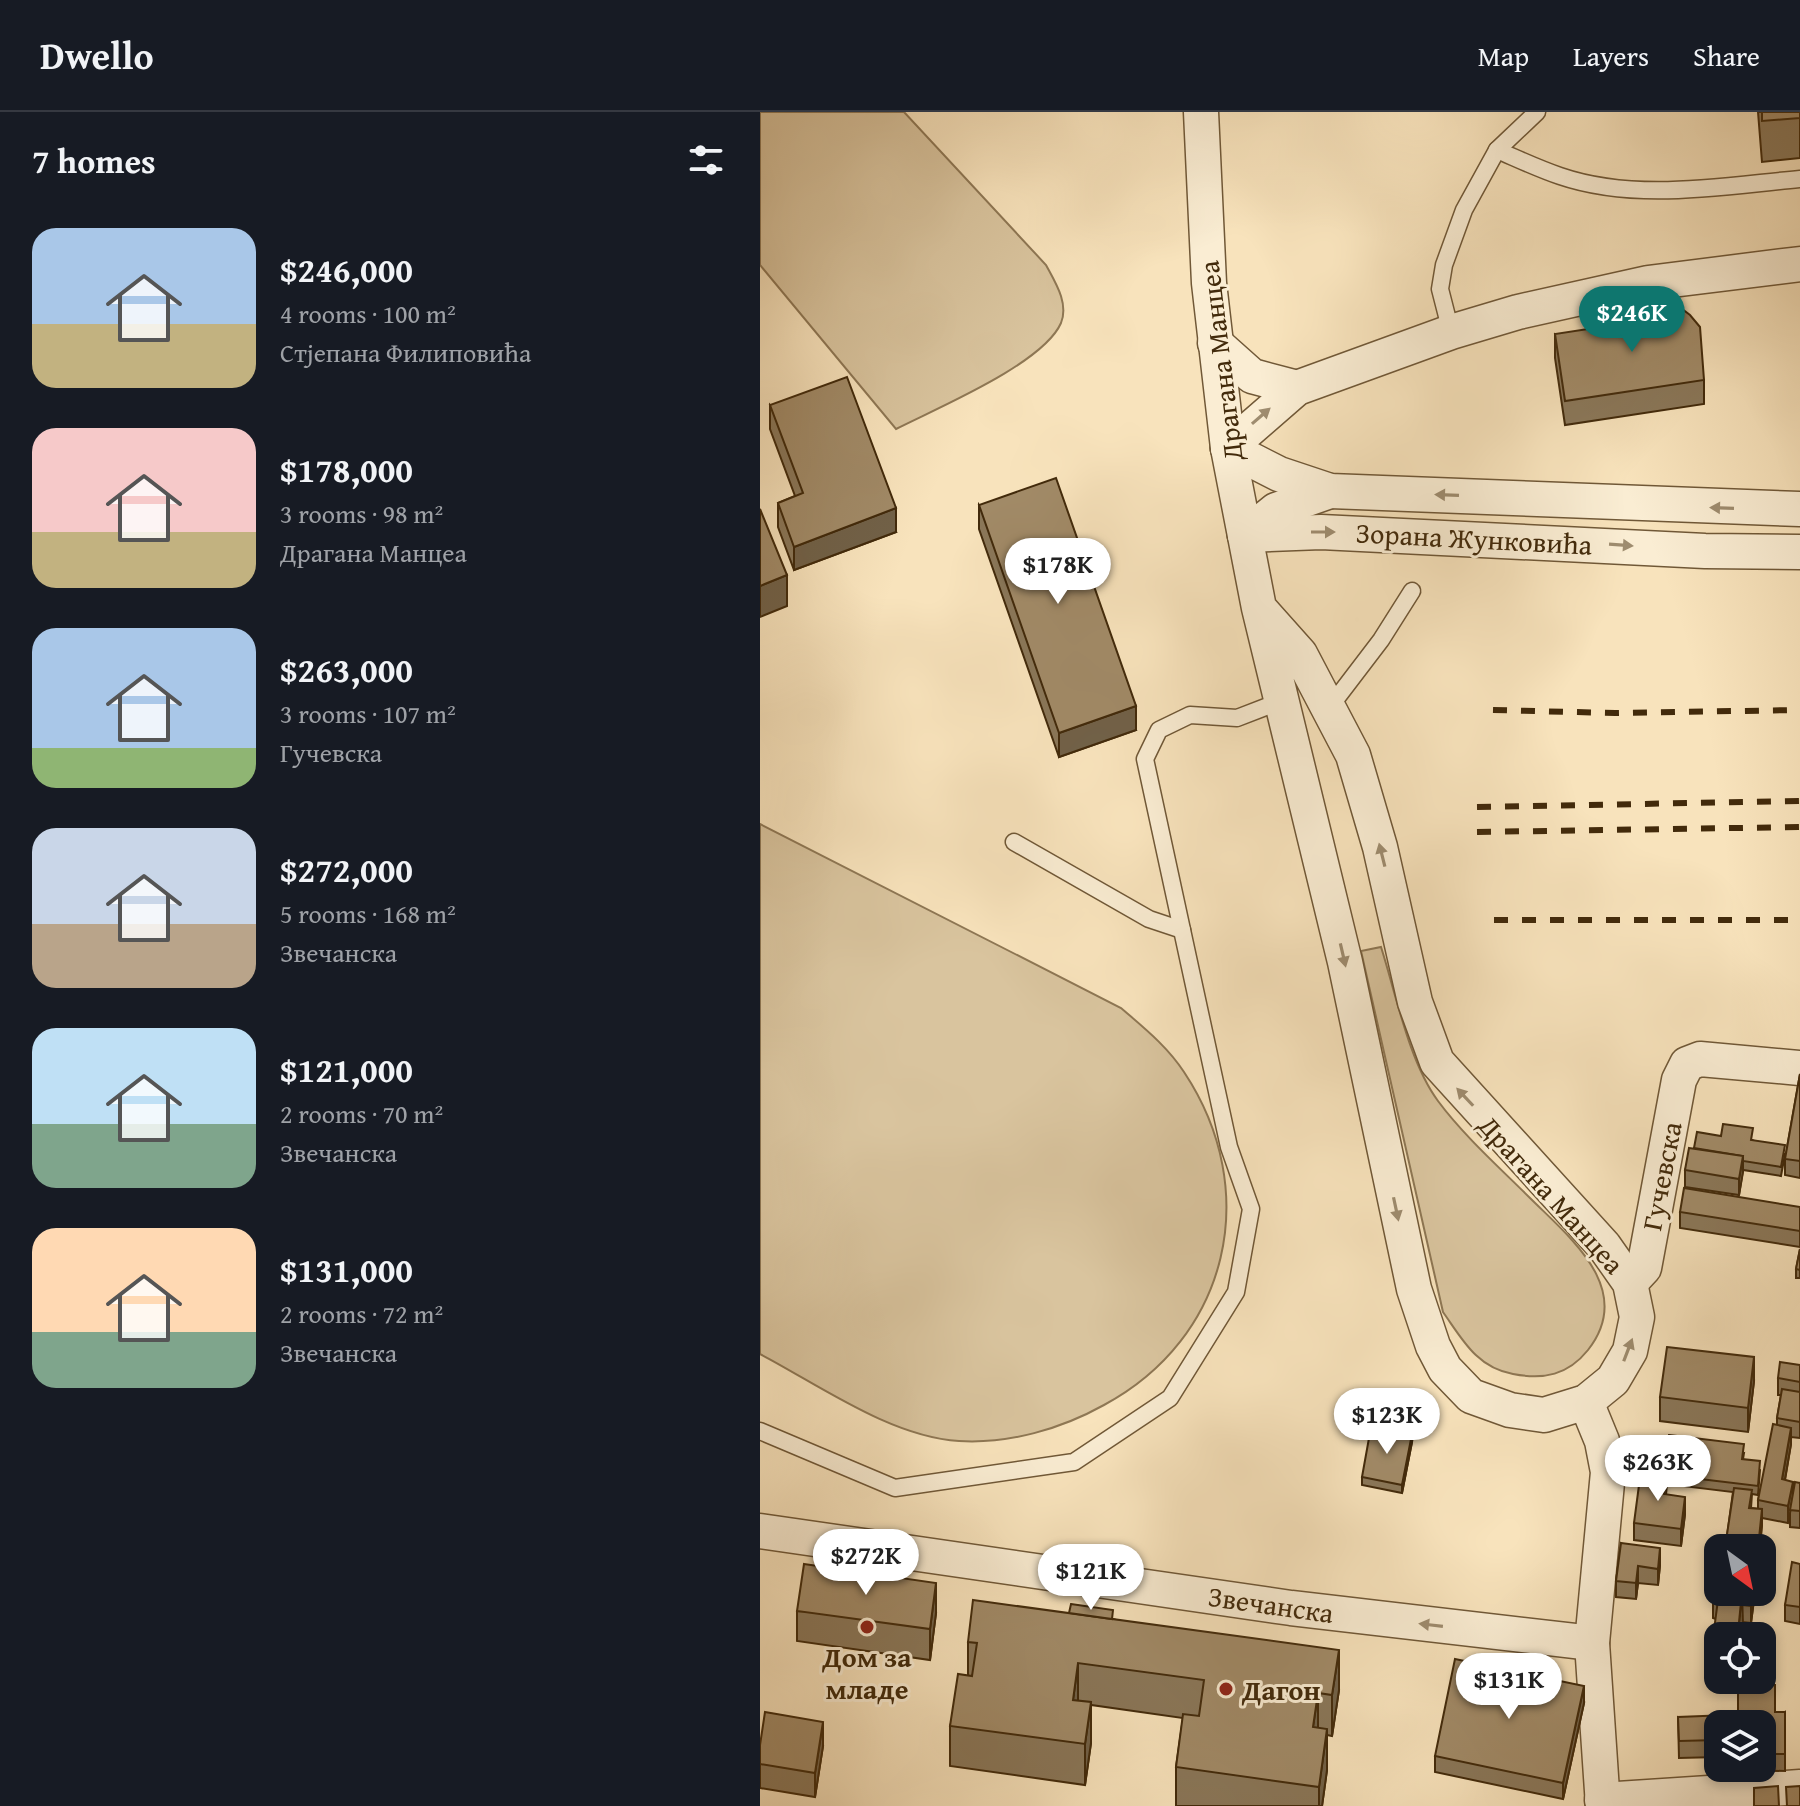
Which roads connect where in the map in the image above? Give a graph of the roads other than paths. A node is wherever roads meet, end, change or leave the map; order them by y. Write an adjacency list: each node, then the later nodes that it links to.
1 (1201, 112): 7 (street, Драгана Манцеа)
2 (1537, 112): 3 (lane)
3 (1497, 150): 4 (lane); 6 (lane)
4 (1800, 179)
5 (1800, 264): 6 (street)
6 (1451, 332): 8 (street)
7 (1215, 343): 8 (street); 9 (street, Драгана Манцеа)
8 (1297, 388): 9 (street, one-way to 8)
9 (1228, 448): 10 (street, Зорана Жунковића); 12 (street, Драгана Манцеа)
10 (1330, 491): 11 (street, Зорана Жунковића, one-way to 10); 12 (street, Зорана Жунковића)
11 (1800, 509)
12 (1245, 535): 13 (street, Зорана Жунковића, one-way to 13); 15 (street, Драгана Манцеа)
13 (1800, 552)
14 (1412, 591): 17 (lane)
15 (1259, 608): 16 (street, Драгана Манцеа); 17 (street, Драгана Манцеа)
16 (1281, 701): 19 (lane); 22 (street, Драгана Манцеа, one-way to 22)
17 (1332, 710): 21 (street, Драгана Манцеа, one-way to 17)
18 (1014, 842): 19 (lane)
19 (1182, 930): 23 (lane)
20 (1800, 1068): 21 (street, Гучевска)
21 (1630, 1283): 22 (street, Драгана Манцеа, one-way to 21)
22 (1586, 1402): 25 (street)
23 (760, 1431)
24 (760, 1532): 25 (street, Звечанска, one-way to 24)
25 (1592, 1643): 27 (street)
26 (1800, 1787): 27 (street)
27 (1602, 1803)

